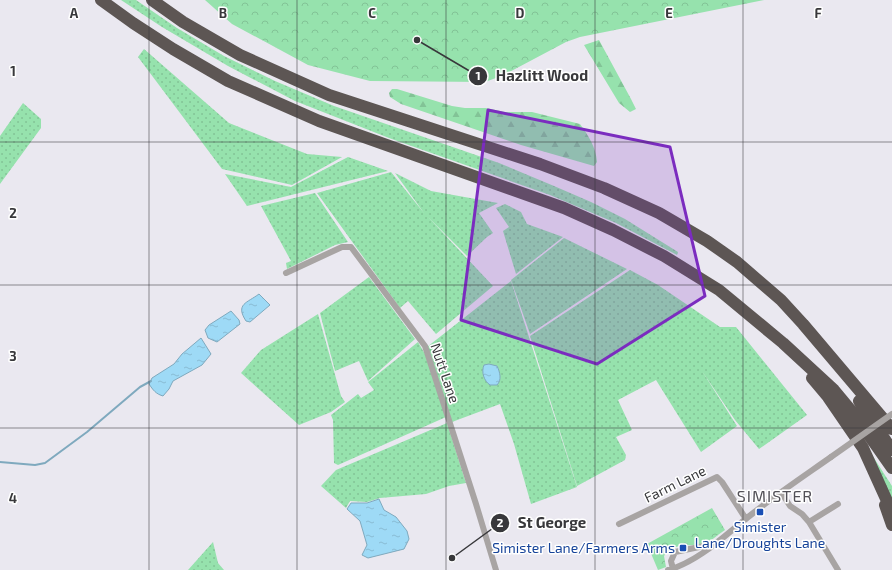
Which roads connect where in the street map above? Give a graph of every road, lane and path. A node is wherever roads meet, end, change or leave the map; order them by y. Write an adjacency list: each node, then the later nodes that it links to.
1 (101, 0): 4 (highway)
2 (152, 0): 5 (highway)
3 (286, 273): 20 (street, Nutt Lane)
4 (783, 343): 9 (highway); 10 (highway)
5 (821, 345): 7 (highway); 8 (highway)
6 (892, 414): 11 (street, bridge)
7 (891, 428)
8 (892, 450)
9 (892, 468)
10 (877, 480): 13 (highway); 17 (highway)
11 (781, 492): 14 (street); 15 (street)
12 (838, 504): 15 (street)
13 (892, 512)
14 (746, 519): 16 (street, Farm Lane); 18 (street)
15 (809, 522): 21 (street)
16 (619, 524)
17 (892, 525)
18 (708, 549): 19 (street); 19 (street)
19 (671, 569)
20 (496, 570)
21 (838, 570)

